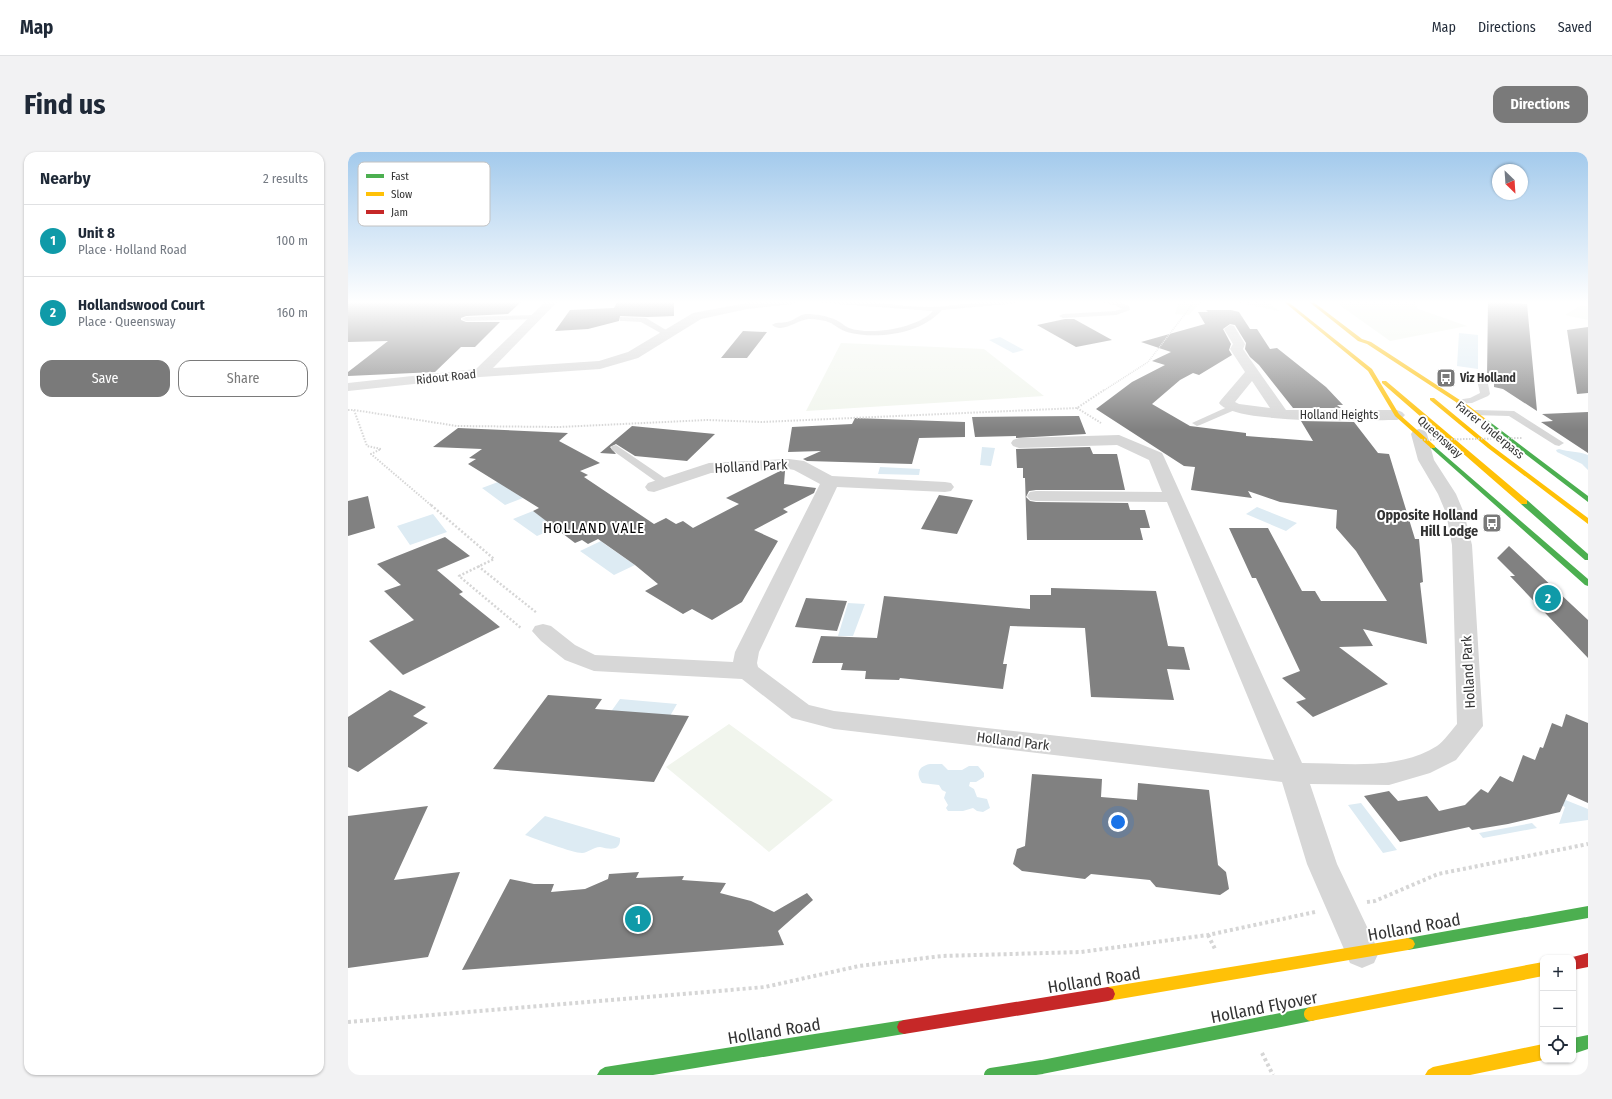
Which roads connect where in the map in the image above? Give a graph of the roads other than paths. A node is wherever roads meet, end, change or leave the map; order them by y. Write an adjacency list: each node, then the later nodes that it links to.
1 (509, 344): 9 (street)
2 (650, 344): 9 (street, Ridout Road)
3 (1239, 344): 8 (street, Holland Heights)
4 (1338, 344): 7 (main road, Queensway)
5 (1365, 344): 10 (main road)
6 (1371, 344): 14 (main road)
7 (1370, 370): 18 (main road, Queensway); 31 (main road)
8 (1252, 372): 15 (street); 16 (street, Holland Heights)
9 (480, 373): 12 (street, Ridout Road)
10 (1409, 380)
11 (1483, 384): 14 (lane)
12 (348, 387)
13 (1427, 395): 30 (main road, Farrer Underpass)
14 (1459, 402): 17 (main road)
15 (1234, 408): 16 (street, Holland Heights); 19 (lane)
16 (1281, 413): 18 (street, Holland Heights)
17 (1475, 413): 21 (lane); 29 (main road)
18 (1397, 415): 20 (main road, Queensway)
19 (1197, 423)
20 (1417, 437): 32 (main road, Queensway); 35 (street, Holland Park)
21 (1560, 443)
22 (1019, 444): 28 (street)
23 (616, 448): 25 (lane)
24 (828, 481): 25 (street, Holland Park); 26 (street); 34 (street)
25 (660, 485)
26 (944, 487)
27 (1036, 496): 28 (street)
28 (1174, 497): 35 (street)
29 (1588, 500)
30 (1588, 522)
31 (1588, 558)
32 (1588, 583)
33 (541, 624): 34 (street)
34 (748, 672): 35 (street, Holland Park)
35 (1293, 773): 37 (street)
36 (1588, 912): 37 (main road, Holland Road)
37 (1362, 952): 44 (main road, Holland Road)
38 (1588, 960): 39 (main road)
39 (1576, 962)
40 (1540, 970): 45 (main road, Holland Flyover, bridge)
41 (1588, 1042): 42 (main road)
42 (1576, 1045)
43 (1540, 1053): 46 (main road)
44 (605, 1075)
45 (991, 1075)
46 (1433, 1075)

